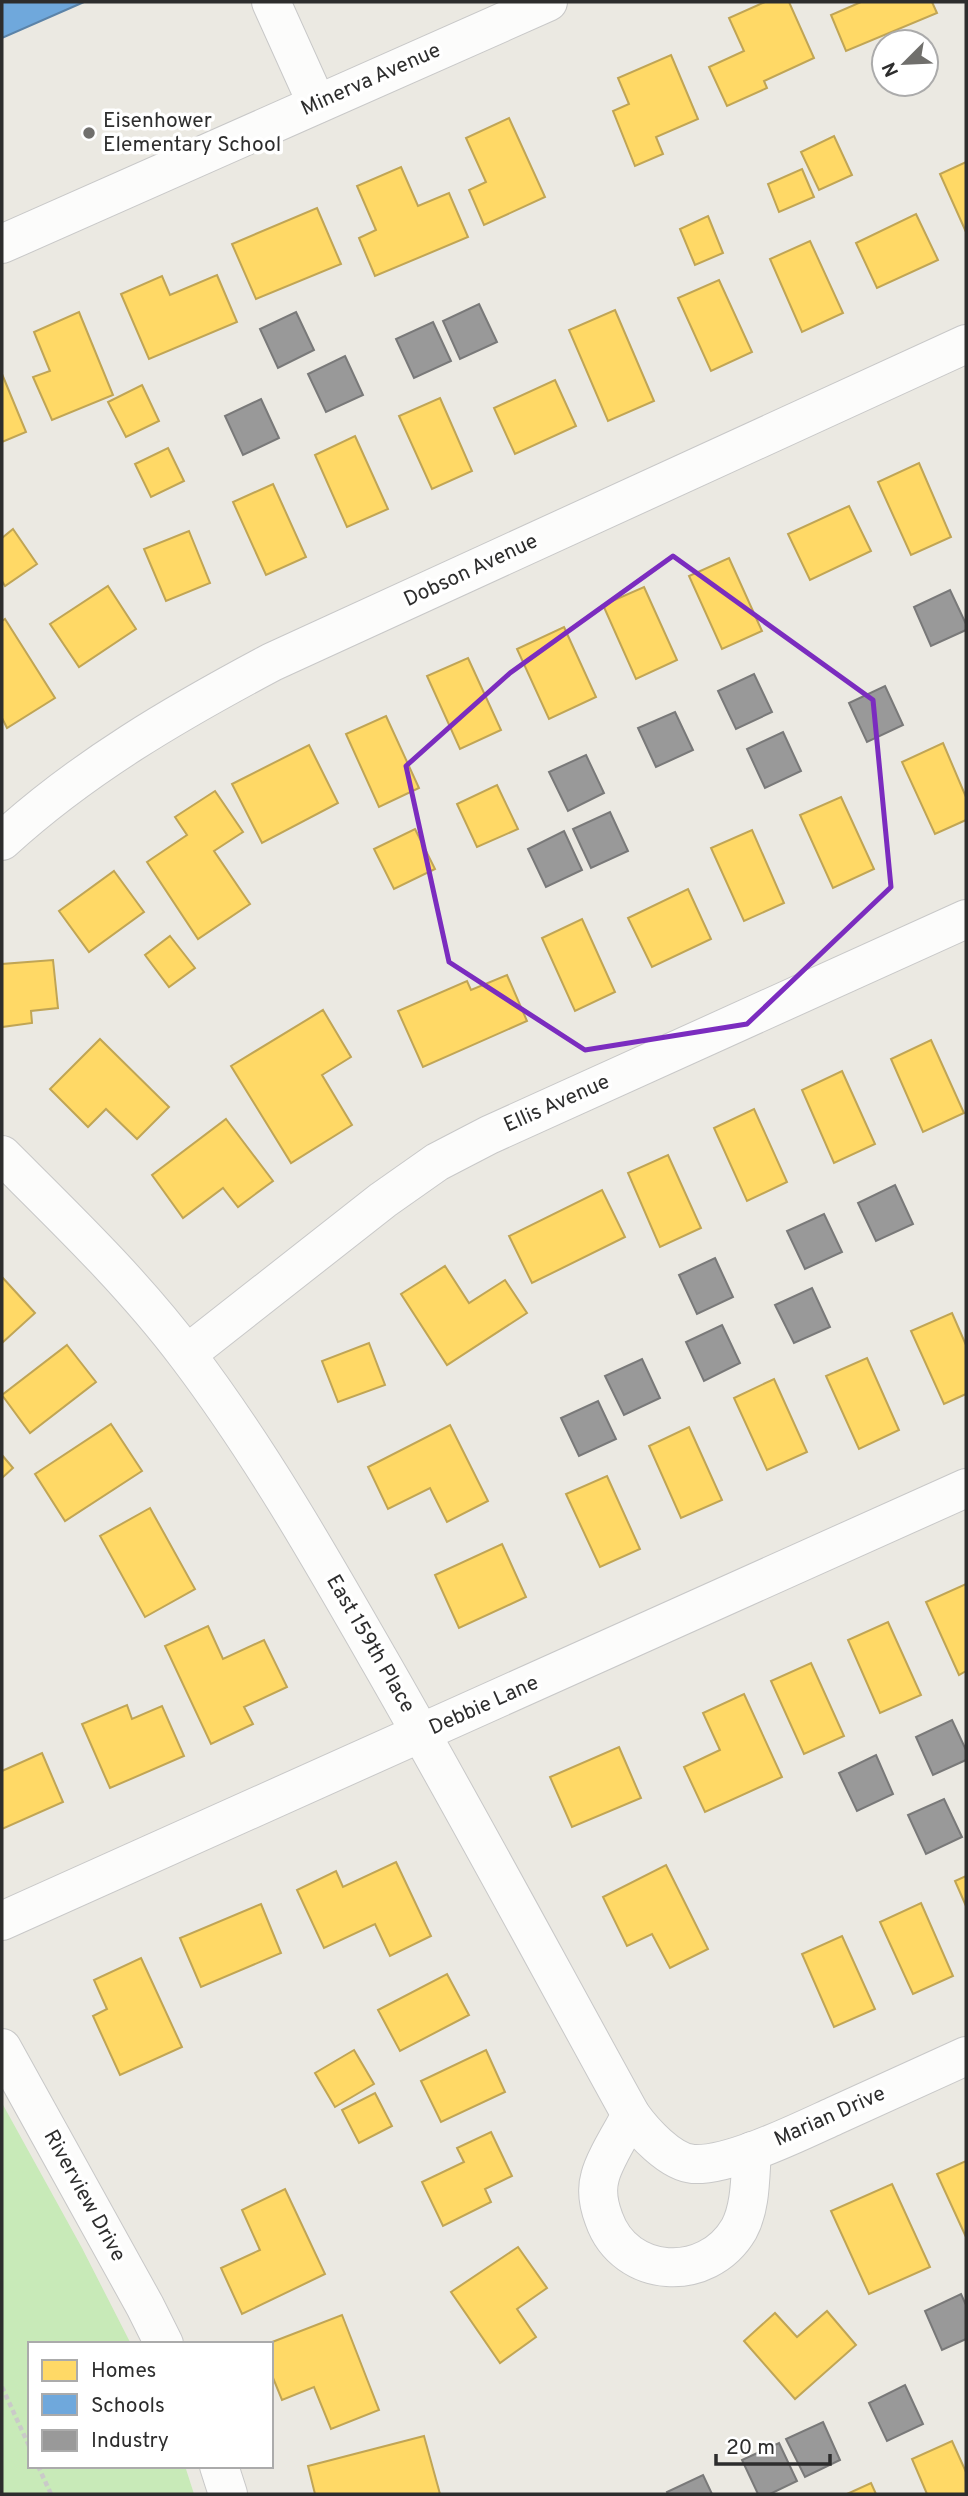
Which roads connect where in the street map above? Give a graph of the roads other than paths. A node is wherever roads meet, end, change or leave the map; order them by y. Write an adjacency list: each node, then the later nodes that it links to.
1 (271, 2): 3 (street)
2 (548, 2): 3 (street, Minerva Avenue)
3 (317, 104): 4 (street, Minerva Avenue)
4 (2, 244)
5 (966, 344): 6 (street, Dobson Avenue)
6 (2, 841)
7 (966, 919): 9 (street, Ellis Avenue)
8 (2, 1155): 9 (street, East 159th Place)
9 (187, 1354): 11 (street, East 159th Place)
10 (966, 1488): 11 (street, Debbie Lane)
11 (422, 1734): 12 (street, Debbie Lane); 15 (street, East 159th Place)
12 (2, 1921)
13 (2, 2048): 18 (street, Riverview Drive)
14 (966, 2056): 16 (street, Marian Drive)
15 (631, 2115): 16 (street); 17 (street, East 159th Place)
16 (752, 2151): 17 (street, Marian Drive)
17 (690, 2164)
18 (163, 2342)
19 (220, 2468): 20 (street)
20 (228, 2494)

